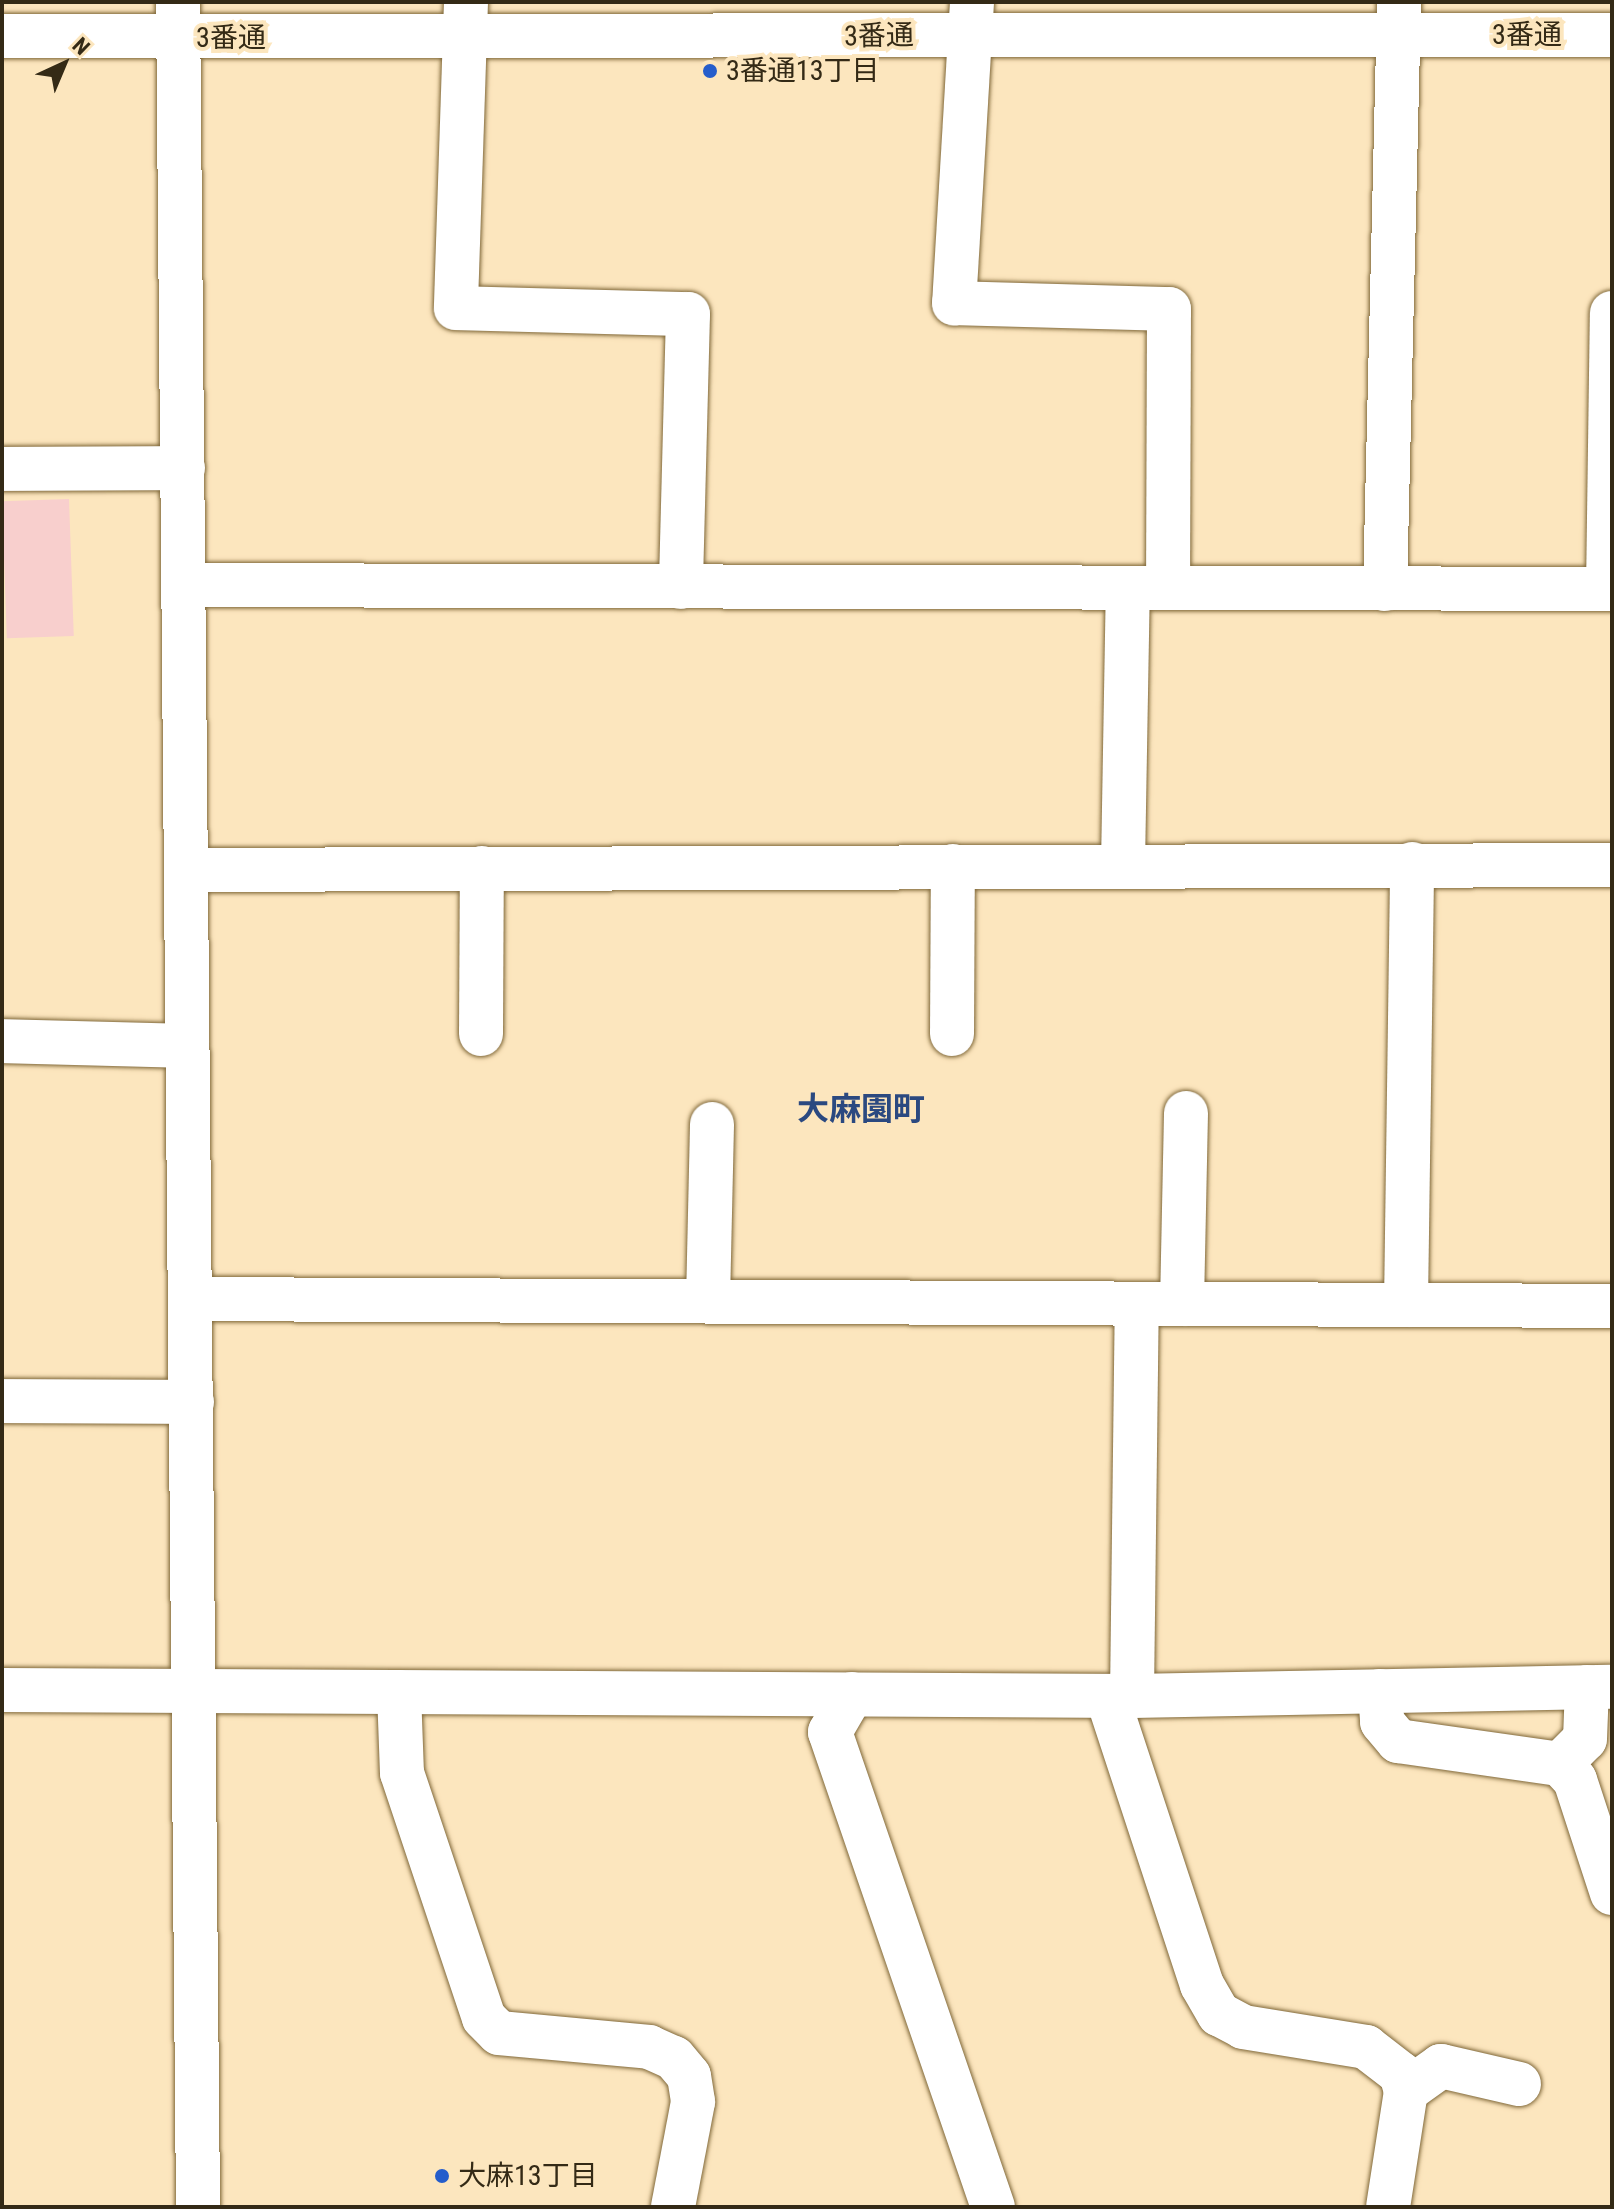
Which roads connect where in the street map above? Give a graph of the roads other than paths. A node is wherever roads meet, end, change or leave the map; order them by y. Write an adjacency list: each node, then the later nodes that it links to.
1 (760, 19): 2 (street, 3番通); 5 (street, 3番通)
2 (992, 19): 3 (street, 3番通); 13 (street)
3 (1401, 19): 6 (street, 3番通); 14 (street)
4 (178, 20): 5 (street, 3番通); 7 (street, 3番通); 9 (street)
5 (467, 20): 12 (street)
6 (1612, 35)
7 (2, 36)
8 (1612, 313): 15 (street)
9 (183, 468): 10 (street); 11 (street)
10 (2, 469)
11 (184, 585): 12 (street); 21 (street)
12 (681, 587): 13 (street)
13 (1148, 588): 14 (street); 17 (street)
14 (1385, 589): 15 (street)
15 (1610, 589)
16 (1412, 864): 17 (street); 18 (street); 32 (street)
17 (1123, 865): 19 (street)
18 (1612, 865)
19 (953, 866): 20 (street); 23 (street)
20 (482, 868): 21 (street); 22 (street)
21 (186, 870): 25 (street)
22 (481, 1034)
23 (952, 1034)
24 (2, 1041): 25 (street)
25 (187, 1046): 28 (street)
26 (1186, 1113): 30 (street)
27 (712, 1124): 29 (street)
28 (191, 1299): 29 (street); 35 (street)
29 (708, 1301): 31 (street)
30 (1182, 1304): 31 (street); 32 (street)
31 (1137, 1305): 42 (street)
32 (1406, 1305): 33 (street)
33 (1612, 1306)
34 (2, 1401): 35 (street)
35 (192, 1402): 38 (street)
36 (1599, 1687): 39 (street); 43 (street)
37 (2, 1690): 38 (street)
38 (197, 1690): 40 (street); 47 (street)
39 (1380, 1691): 42 (street); 43 (street)
40 (399, 1692): 41 (street); 48 (street)
41 (852, 1694): 42 (street); 49 (street)
42 (1120, 1696): 46 (street)
43 (1560, 1764): 44 (street)
44 (1612, 1893)
45 (1519, 2084): 46 (street)
46 (1406, 2091): 50 (street)
47 (198, 2207)
48 (673, 2207)
49 (993, 2207)
50 (1388, 2207)

